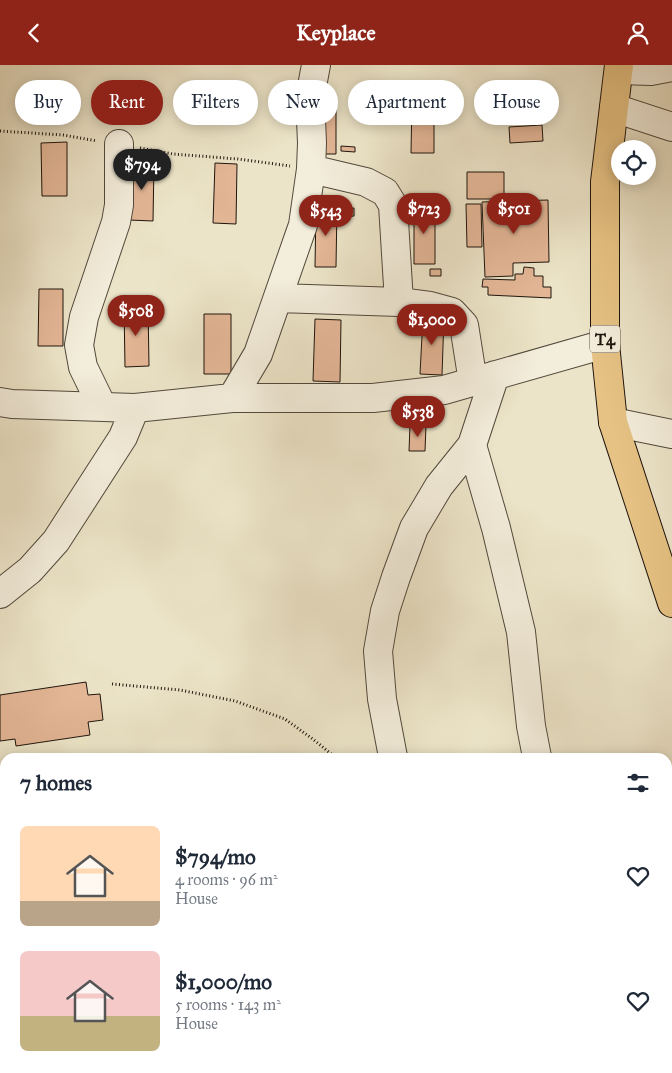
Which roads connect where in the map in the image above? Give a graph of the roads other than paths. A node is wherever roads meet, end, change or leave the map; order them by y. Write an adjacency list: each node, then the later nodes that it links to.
1 (316, 65): 7 (street)
2 (672, 67): 3 (street)
3 (619, 68): 4 (highway, T4)
4 (614, 108): 5 (street); 10 (highway, T4)
5 (672, 127)
6 (120, 144): 14 (street)
7 (311, 169): 8 (street); 9 (street)
8 (278, 298): 9 (street); 12 (street)
9 (399, 302): 11 (street)
10 (605, 344): 11 (street); 16 (highway, T4)
11 (484, 379): 12 (street); 18 (street)
12 (232, 398): 15 (street)
13 (0, 402): 14 (street)
14 (102, 406): 15 (street)
15 (135, 408): 19 (street)
16 (613, 422): 17 (street); 20 (highway, T4)
17 (672, 434)
18 (472, 445): 21 (street); 22 (street)
19 (0, 594)
20 (672, 603)
21 (391, 753)
22 (536, 753)

